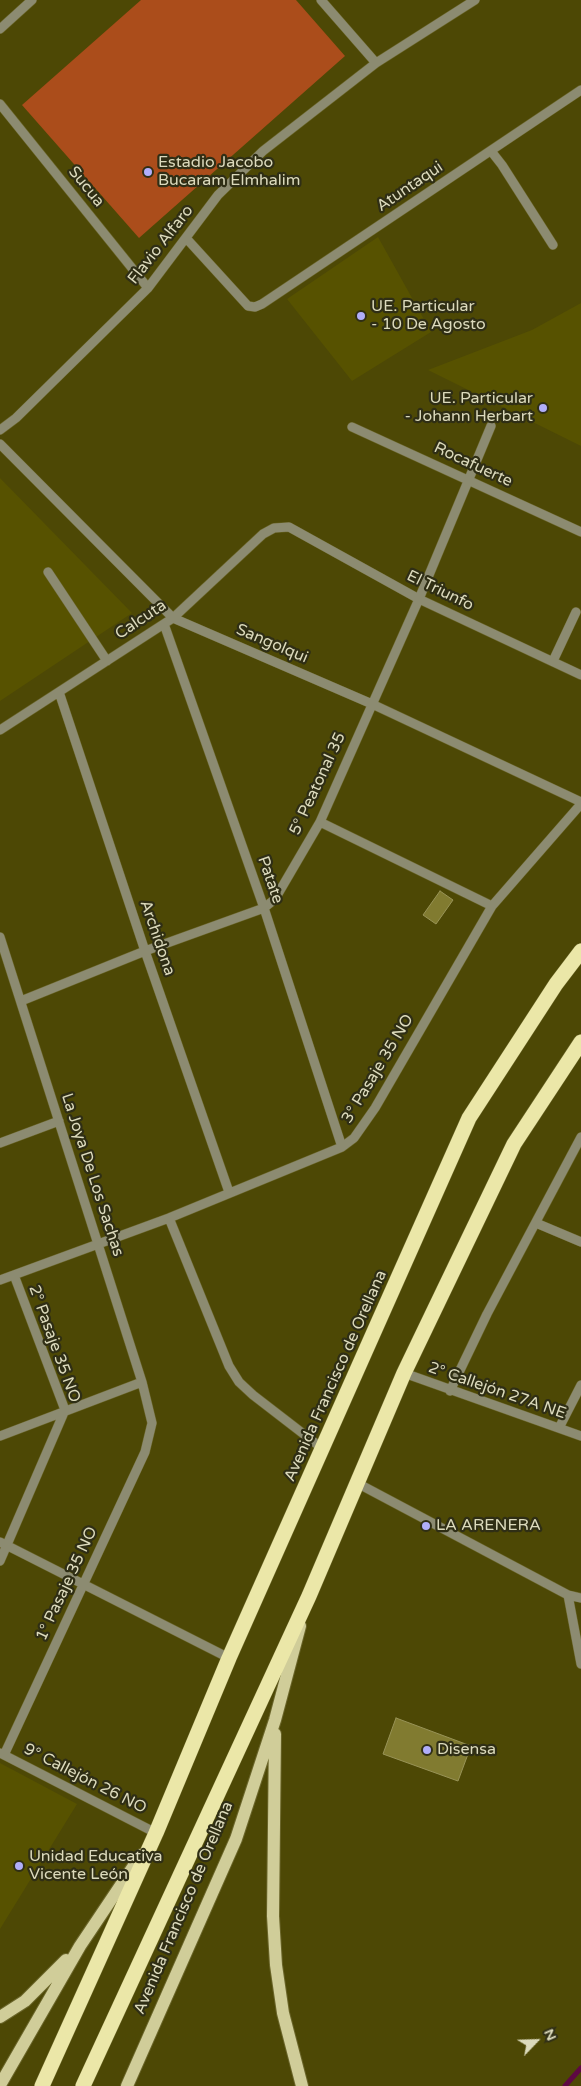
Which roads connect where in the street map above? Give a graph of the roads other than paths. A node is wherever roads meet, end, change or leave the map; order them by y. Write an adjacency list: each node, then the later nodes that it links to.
1 (32, 0): 4 (street)
2 (321, 0): 5 (street)
3 (475, 0): 5 (street, Flavio Alfaro)
4 (0, 29)
5 (376, 63): 9 (street, Flavio Alfaro)
6 (580, 92): 8 (street, Atuntaqui)
7 (0, 104): 11 (street, Sucua)
8 (491, 151): 9 (street, Atuntaqui); 10 (street)
9 (186, 238): 11 (street, Flavio Alfaro)
10 (552, 245)
11 (148, 288): 14 (street, Flavio Alfaro)
12 (491, 426): 16 (street, 5° Peatonal 35)
13 (352, 428): 16 (street, Rocafuerte)
14 (0, 430)
15 (0, 444): 22 (street, Sangolqui)
16 (470, 480): 18 (street, Rocafuerte); 20 (street, 5° Peatonal 35)
17 (289, 526): 20 (street, El Triunfo); 22 (street, Calcuta)
18 (581, 532)
19 (48, 572): 25 (street)
20 (419, 599): 24 (street, El Triunfo); 28 (street, 5° Peatonal 35)
21 (576, 612): 24 (street)
22 (173, 618): 23 (street, Calcuta); 28 (street, Sangolqui)
23 (164, 624): 25 (street, Calcuta); 33 (street, Patate)
24 (553, 661): 26 (street, El Triunfo)
25 (107, 662): 27 (street, Calcuta)
26 (581, 675)
27 (59, 692): 29 (street, Calcuta); 35 (street, Archidona)
28 (372, 704): 30 (street, Sangolqui); 31 (street, 5° Peatonal 35)
29 (0, 730)
30 (581, 803): 32 (street, 3° Pasaje 35 NO)
31 (320, 822): 32 (street); 33 (street, 5° Peatonal 35)
32 (492, 906): 42 (street, 3° Pasaje 35 NO)
33 (264, 908): 35 (street, 5° Peatonal 35); 42 (street, Patate)
34 (0, 937): 37 (street, La Joya De Los Sachas)
35 (145, 951): 37 (street, 5° Peatonal 35); 43 (street, Archidona)
36 (581, 951): 59 (highway, Avenida Francisco de Orellana)
37 (21, 1001): 39 (street, La Joya De Los Sachas)
38 (581, 1042): 50 (highway, Avenida Francisco de Orellana)
39 (59, 1121): 40 (street); 47 (street, La Joya De Los Sachas)
40 (0, 1143)
41 (580, 1143): 45 (street)
42 (342, 1147): 43 (street, 3° Pasaje 35 NO)
43 (229, 1192): 44 (street, 3° Pasaje 35 NO)
44 (170, 1218): 47 (street, 3° Pasaje 35 NO); 59 (street)
45 (536, 1223): 46 (street); 53 (street)
46 (581, 1242)
47 (98, 1245): 48 (street, 3° Pasaje 35 NO); 51 (street, La Joya De Los Sachas)
48 (14, 1275): 49 (street, 3° Pasaje 35 NO); 54 (street, 2° Pasaje 35 NO)
49 (0, 1280)
50 (404, 1373): 53 (street, 2° Callejón 27A NE); 60 (highway, Avenida Francisco de Orellana)
51 (142, 1382): 54 (street); 55 (street, La Joya De Los Sachas)
52 (581, 1385): 56 (street)
53 (450, 1391): 56 (street, 2° Callejón 27A NE)
54 (65, 1410): 57 (street); 61 (street, 2° Pasaje 35 NO)
55 (152, 1424): 63 (street, 1° Pasaje 35 NO)
56 (559, 1428): 58 (street, 2° Callejón 27A NE)
57 (0, 1436)
58 (581, 1436)
59 (323, 1449): 67 (highway, Avenida Francisco de Orellana)
60 (357, 1483): 64 (street); 65 (highway, Avenida Francisco de Orellana)
61 (3, 1544): 62 (street, 2° Pasaje 35 NO); 63 (street)
62 (0, 1561)
63 (82, 1586): 67 (street); 70 (street, 1° Pasaje 35 NO)
64 (568, 1595): 66 (street); 68 (street)
65 (308, 1596): 69 (main road, Avenida Francisco de Orellana); 76 (highway, Avenida Francisco de Orellana)
66 (581, 1598)
67 (229, 1658): 71 (highway, Avenida Francisco de Orellana)
68 (581, 1664)
69 (275, 1720): 77 (main road, Avenida Francisco de Orellana); 78 (main road)
70 (2, 1754): 71 (street, 9° Callejón 26 NO)
71 (156, 1833): 72 (main road, Avenida Francisco de Orellana); 75 (highway, Avenida Francisco de Orellana)
72 (80, 1946): 73 (main road); 74 (main road, Avenida Francisco de Orellana)
73 (0, 2016)
74 (0, 2085)
75 (42, 2086)
76 (83, 2086)
77 (127, 2086)
78 (302, 2086)

